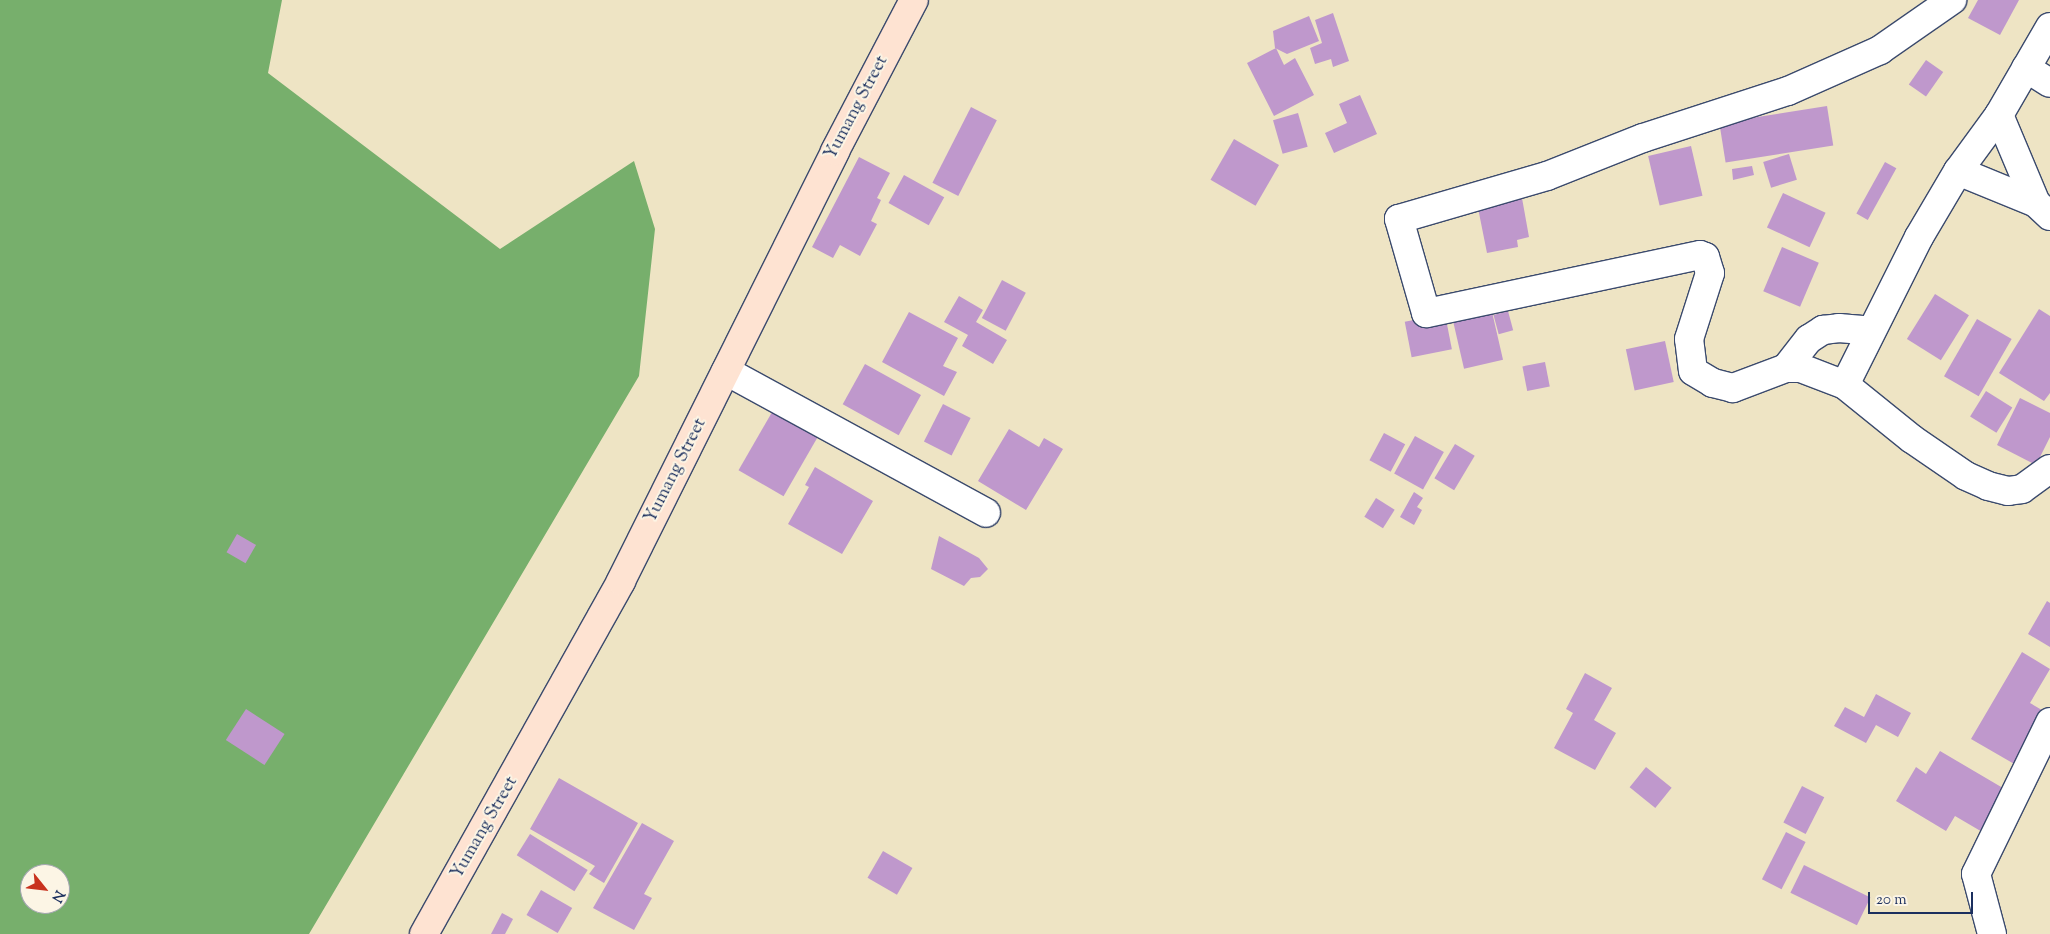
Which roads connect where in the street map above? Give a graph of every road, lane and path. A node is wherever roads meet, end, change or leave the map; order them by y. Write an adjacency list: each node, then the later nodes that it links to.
1 (914, 0): 11 (main road, Yumang Street)
2 (1952, 0): 10 (street)
3 (2050, 27): 4 (street)
4 (2026, 68): 5 (street); 6 (street)
5 (2050, 83)
6 (1999, 115): 7 (street); 8 (street)
7 (1958, 171): 8 (street); 9 (street)
8 (2043, 210)
9 (1871, 331): 10 (street); 12 (street)
10 (1786, 368): 12 (street)
11 (726, 371): 14 (street); 16 (main road, Yumang Street)
12 (1845, 385): 13 (street)
13 (2050, 469)
14 (986, 513)
15 (2050, 722): 17 (street)
16 (424, 934)
17 (1992, 934)

